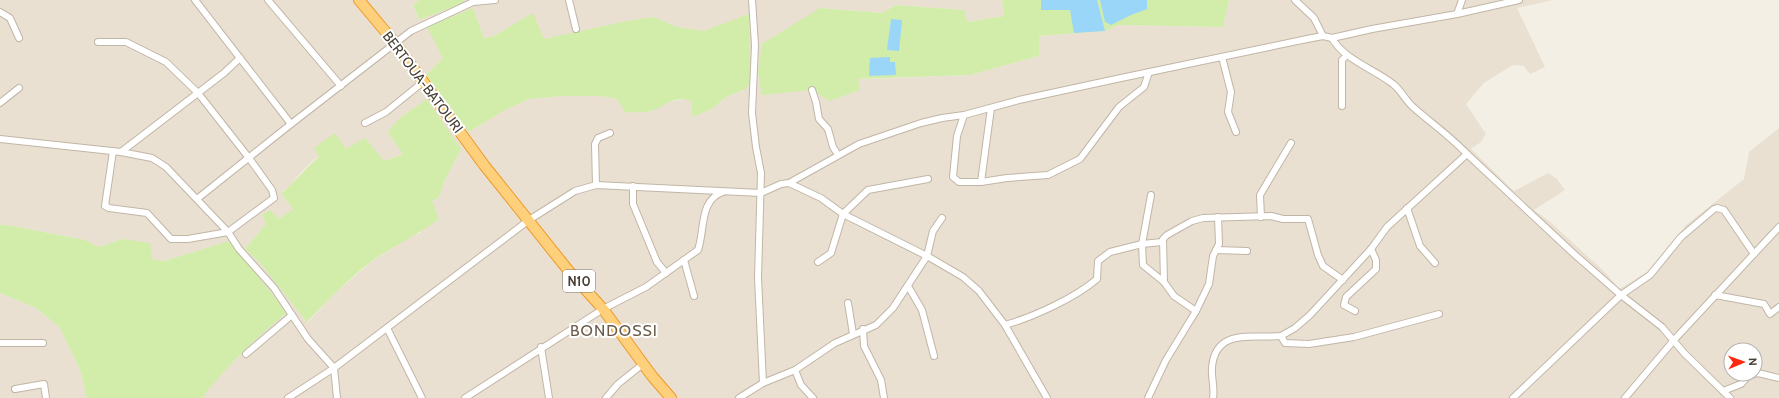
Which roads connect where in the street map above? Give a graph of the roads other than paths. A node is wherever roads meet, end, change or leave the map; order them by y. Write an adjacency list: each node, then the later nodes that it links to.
1 (195, 0): 22 (street)
2 (268, 0): 25 (street)
3 (359, 0): 19 (highway, BERTOUA-BATOURI / N10)
4 (495, 0): 10 (street)
5 (569, 0): 14 (street)
6 (752, 0): 51 (street)
7 (1295, 0): 15 (street)
8 (1466, 0): 11 (street)
9 (1519, 0): 13 (street)
10 (474, 1): 19 (street)
11 (1462, 2): 13 (street)
12 (0, 12): 16 (street)
13 (1457, 14): 17 (street)
14 (576, 30)
15 (1323, 36): 17 (street); 21 (street)
16 (19, 38)
17 (1332, 38): 20 (street)
18 (98, 42): 28 (street)
19 (395, 43): 24 (highway, BERTOUA-BATOURI / N10); 25 (street)
20 (1347, 55): 30 (street); 41 (street)
21 (1222, 57): 23 (street); 36 (street)
22 (240, 58): 28 (street); 34 (street)
23 (1149, 72): 31 (street); 45 (street)
24 (423, 82): 33 (street); 60 (highway, BERTOUA-BATOURI / N10)
25 (341, 86): 34 (street)
26 (19, 88): 29 (street)
27 (812, 90): 42 (street)
28 (198, 93): 40 (street); 43 (street)
29 (0, 103)
30 (1342, 106)
31 (991, 108): 32 (street); 45 (street)
32 (964, 115): 42 (street); 45 (street)
33 (365, 123)
34 (291, 124): 43 (street)
35 (610, 132): 47 (street)
36 (1236, 132)
37 (0, 138): 39 (street)
38 (1291, 143): 58 (street)
39 (113, 151): 40 (street); 62 (street)
40 (121, 152): 53 (street)
41 (1467, 154): 55 (street); 77 (street)
42 (838, 155): 46 (street)
43 (248, 158): 53 (street); 62 (street)
44 (928, 179): 56 (street)
45 (981, 182)
46 (789, 183): 51 (street); 56 (street)
47 (596, 185): 48 (street); 60 (street)
48 (633, 186): 49 (street); 73 (street)
49 (706, 190): 50 (street); 54 (street)
50 (726, 191): 51 (street); 54 (street)
51 (760, 193): 102 (street)
52 (1151, 195): 64 (street)
53 (197, 199): 62 (street)
54 (710, 200): 70 (street)
55 (1407, 208): 65 (street); 72 (street)
56 (843, 214): 69 (street); 71 (street)
57 (1218, 217): 58 (street); 63 (street); 66 (street)
58 (1261, 217): 74 (street)
59 (942, 218): 69 (street)
60 (528, 220): 82 (highway, N10); 88 (street)
61 (1779, 227): 68 (street)
62 (228, 232): 86 (street)
63 (1162, 242): 64 (street); 75 (street)
64 (1142, 244): 75 (street); 87 (street)
65 (1371, 249): 74 (street); 84 (street)
66 (1216, 250): 67 (street); 83 (street)
67 (1247, 251)
68 (1754, 254): 77 (street); 78 (street)
69 (927, 256): 76 (street); 87 (street)
70 (684, 260): 73 (street); 79 (street)
71 (818, 262)
72 (1435, 263)
73 (666, 274): 82 (street)
74 (1342, 280): 91 (street)
75 (1164, 282): 83 (street)
76 (908, 286): 89 (street); 97 (street)
77 (1621, 295): 92 (street); 119 (street)
78 (1715, 295): 81 (street); 92 (street)
79 (694, 296)
80 (848, 303): 90 (street)
81 (1779, 307)
82 (603, 309): 95 (street); 98 (highway, N10)
83 (1196, 311): 117 (street)
84 (1355, 311)
85 (1439, 314): 91 (street)
86 (292, 315): 96 (street); 99 (street)
87 (1005, 325): 116 (street)
88 (387, 328): 99 (street); 108 (street)
89 (863, 329): 90 (street); 115 (street)
90 (853, 334): 100 (street)
91 (1281, 336): 118 (street)
92 (1674, 340): 104 (street); 120 (street)
93 (43, 343): 94 (street)
94 (0, 344)
95 (541, 347): 109 (street); 110 (street)
96 (246, 354)
97 (934, 356)
98 (643, 364): 111 (street); 112 (highway, N10)
99 (334, 368): 106 (street); 107 (street)
100 (795, 370): 102 (street); 114 (street)
101 (1779, 378): 104 (street)
102 (763, 383): 113 (street)
103 (15, 389): 105 (street)
104 (1723, 391): 121 (street)
105 (46, 398)
106 (288, 398)
107 (337, 398)
108 (422, 398)
109 (465, 398)
110 (549, 398)
111 (606, 398)
112 (671, 398)
113 (739, 398)
114 (813, 398)
115 (884, 398)
116 (1047, 398)
117 (1148, 398)
118 (1213, 398)
119 (1514, 398)
120 (1625, 398)
121 (1730, 398)

